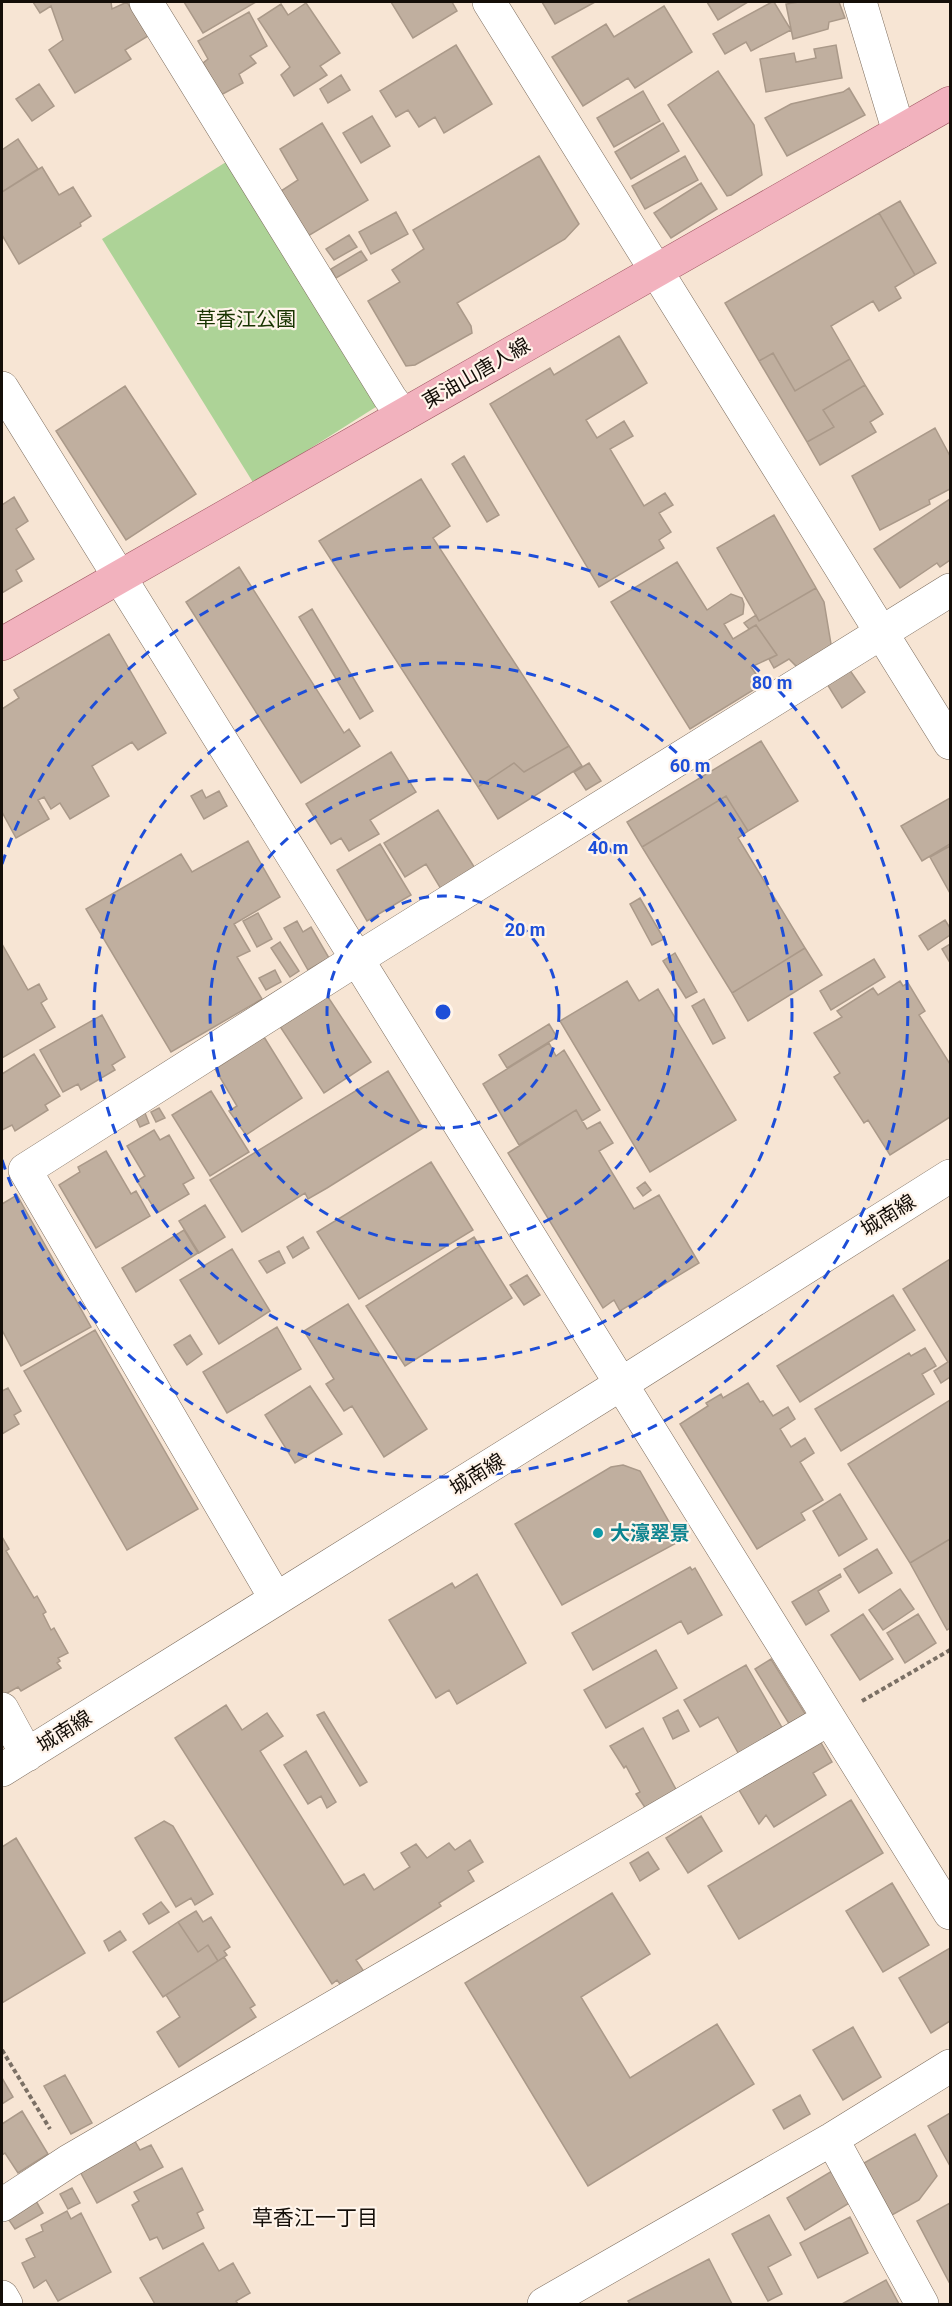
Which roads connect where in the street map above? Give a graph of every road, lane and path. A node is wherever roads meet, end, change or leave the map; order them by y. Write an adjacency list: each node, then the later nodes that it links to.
1 (146, 2): 8 (street)
2 (489, 2): 6 (street)
3 (860, 2): 5 (street)
4 (951, 103): 5 (main road, 東油山唐人線)
5 (899, 132): 6 (main road, 東油山唐人線)
6 (657, 271): 8 (main road, 東油山唐人線); 11 (street)
7 (2, 388): 9 (street)
8 (403, 415): 9 (main road, 東油山唐人線)
9 (119, 576): 12 (main road, 東油山唐人線); 14 (street)
10 (951, 590): 11 (street)
11 (882, 633): 13 (street); 14 (street)
12 (2, 644)
13 (951, 743)
14 (357, 959): 16 (street); 17 (street)
15 (951, 1176): 17 (street, 城南線)
16 (13, 1177): 18 (street)
17 (621, 1384): 18 (street, 城南線); 21 (street)
18 (276, 1599): 22 (street, 城南線)
19 (951, 1650): 21 (path)
20 (2, 1709): 22 (street)
21 (829, 1719): 23 (street); 27 (street)
22 (14, 1763)
23 (951, 1913)
24 (2, 2050): 27 (path)
25 (951, 2066): 26 (street)
26 (832, 2139): 31 (street); 32 (street)
27 (69, 2161): 28 (street)
28 (2, 2205)
29 (2, 2297): 30 (street)
30 (6, 2304)
31 (544, 2304)
32 (922, 2304)

